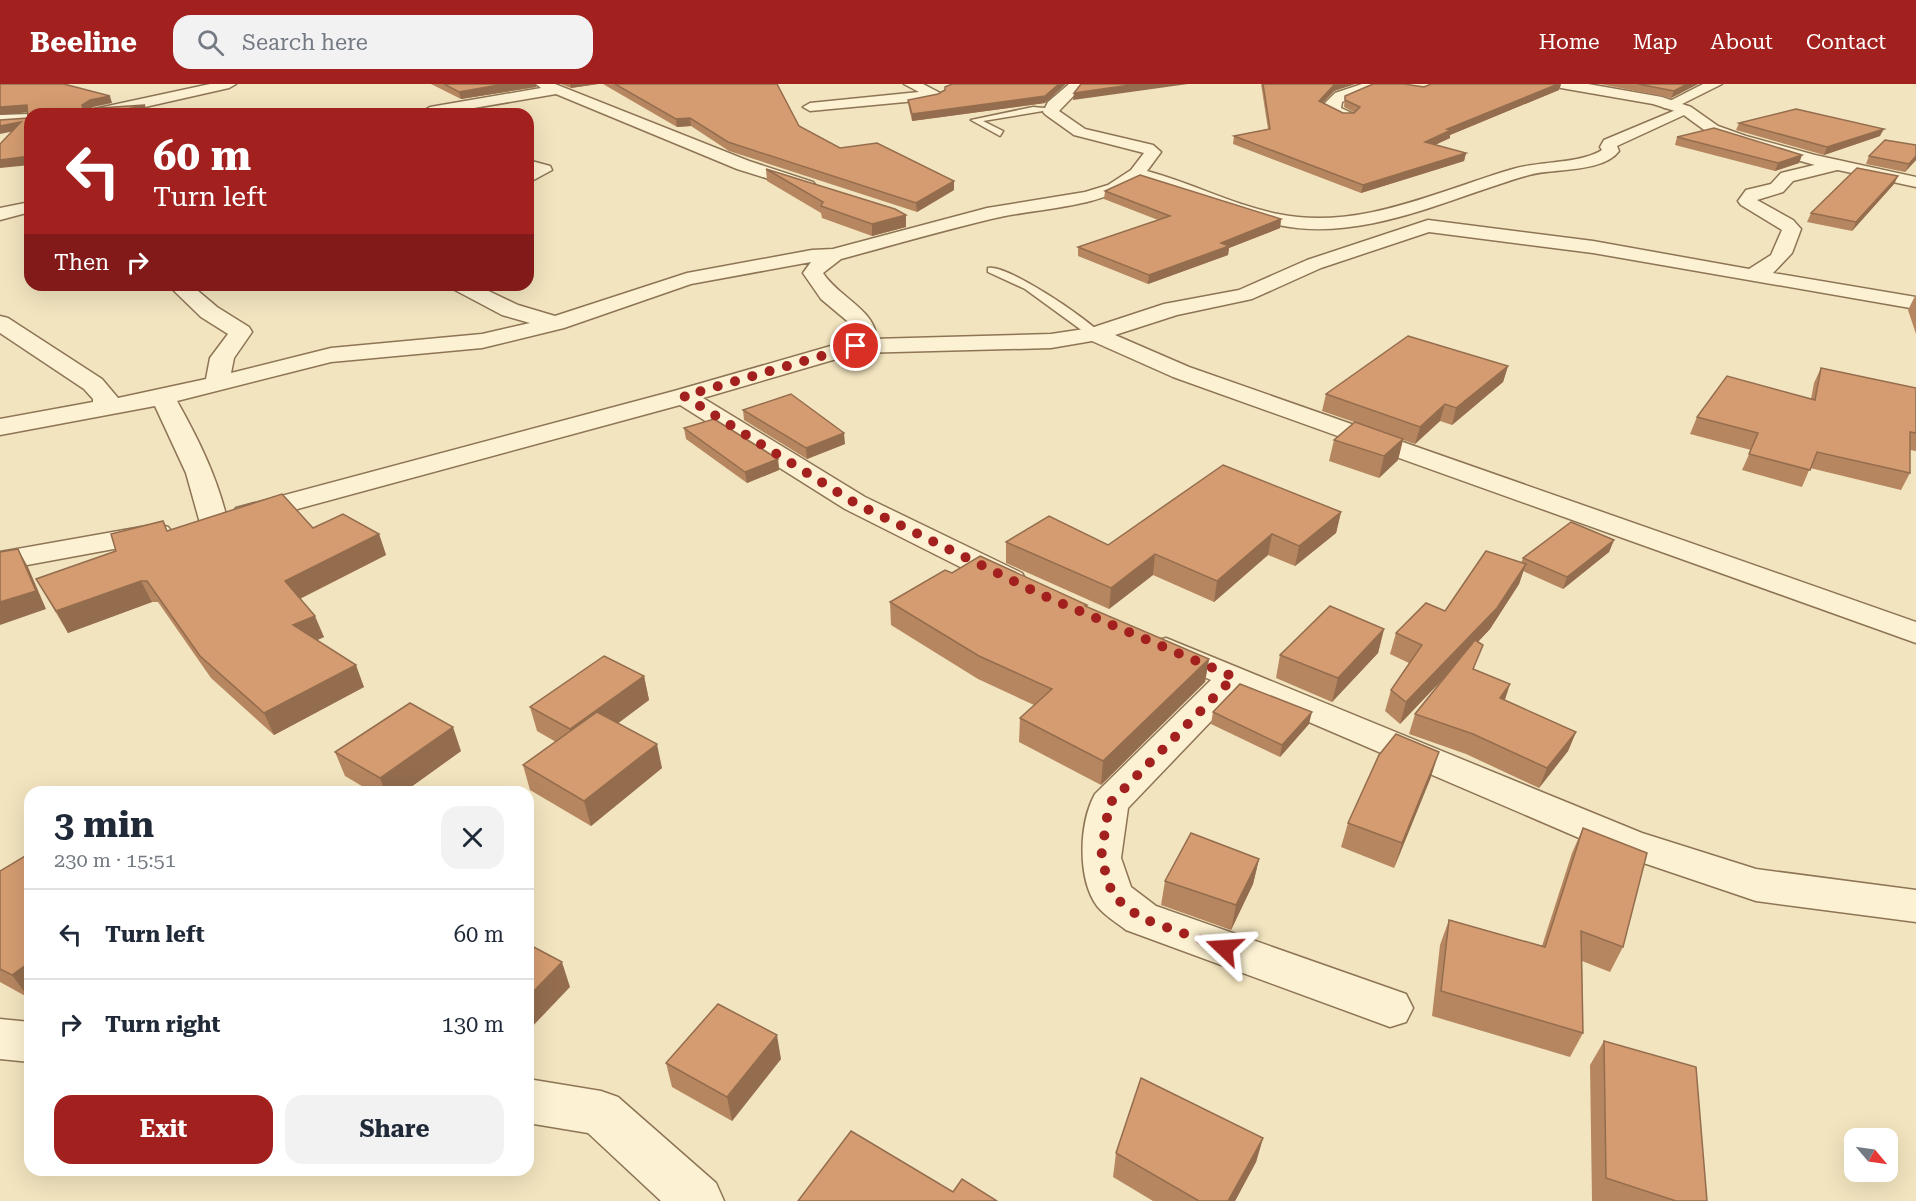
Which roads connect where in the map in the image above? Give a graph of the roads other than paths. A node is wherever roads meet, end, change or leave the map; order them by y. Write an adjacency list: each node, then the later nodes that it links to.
1 (229, 84): 11 (street)
2 (911, 84): 10 (street)
3 (1078, 84): 13 (street)
4 (1377, 84): 15 (street)
5 (1561, 84): 8 (street)
6 (1715, 84): 9 (street)
7 (549, 87): 12 (street); 24 (street)
8 (1605, 88): 9 (street)
9 (1669, 105): 14 (street)
10 (810, 107)
11 (121, 108)
12 (445, 108)
13 (1051, 109): 18 (lane); 21 (street)
14 (1688, 110): 19 (street); 21 (street)
15 (1348, 115)
16 (24, 119): 17 (street)
17 (0, 120)
18 (1000, 133)
19 (1835, 165): 23 (street); 31 (street)
20 (534, 167): 22 (street)
21 (1137, 174): 28 (street)
22 (534, 175)
23 (1916, 182)
24 (824, 191)
25 (24, 208): 26 (street)
26 (0, 214)
27 (903, 215): 28 (street)
28 (933, 231): 29 (street)
29 (834, 255): 36 (street); 38 (street)
30 (992, 270): 37 (lane)
31 (1751, 276): 34 (street); 37 (street)
32 (185, 291): 39 (street)
33 (472, 291): 36 (street)
34 (1916, 303)
35 (0, 323): 42 (street)
36 (556, 323): 39 (street)
37 (1095, 334): 38 (street); 47 (street)
38 (856, 346): 40 (street)
39 (217, 384): 41 (street)
40 (684, 396): 44 (street); 46 (street)
41 (163, 397): 42 (street); 44 (street)
42 (105, 406): 43 (street)
43 (0, 427)
44 (194, 527): 45 (street)
45 (0, 561)
46 (1042, 595)
47 (1916, 633)
48 (1138, 636): 49 (street)
49 (1234, 677): 50 (street); 51 (street)
50 (1916, 906)
51 (1390, 1008)
52 (0, 1039): 53 (street)
53 (24, 1041)
54 (534, 1102): 55 (street)
55 (698, 1201)

